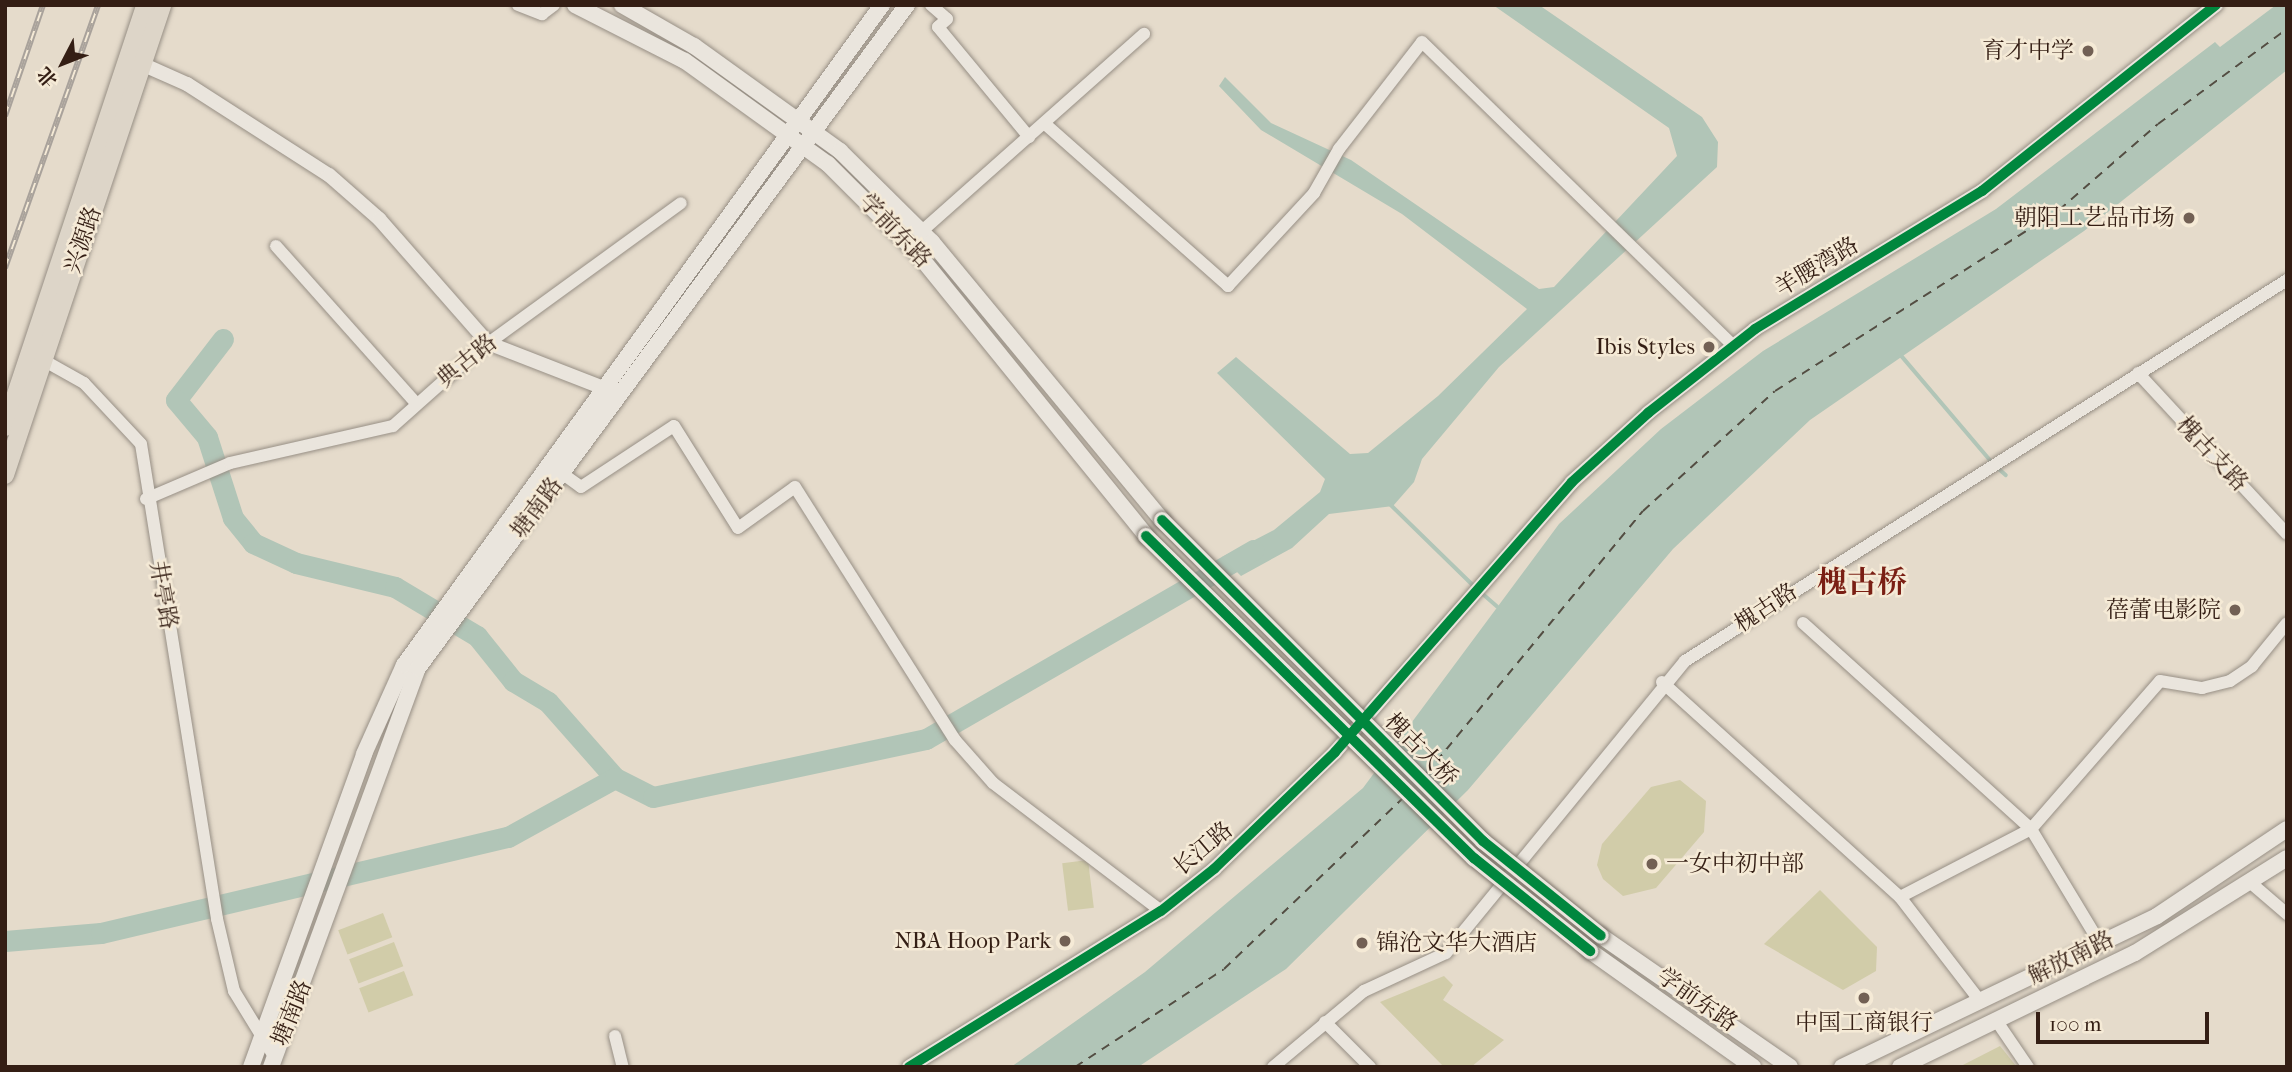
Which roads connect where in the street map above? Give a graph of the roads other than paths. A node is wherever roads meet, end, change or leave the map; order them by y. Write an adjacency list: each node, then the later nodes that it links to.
1 (145, 5): 12 (main road, 兴源路)
2 (162, 5): 12 (main road, 兴源路)
3 (518, 5): 4 (street)
4 (554, 5)
5 (575, 5): 16 (main road, 学前东路)
6 (622, 5): 13 (main road, 学前东路)
7 (882, 5): 13 (main road, 塘南路)
8 (907, 5): 16 (main road, 塘南路)
9 (932, 5): 15 (street)
10 (2216, 5): 22 (street, 羊腰湾路)
11 (1144, 34): 14 (street)
12 (135, 61): 21 (street); 23 (main road, 兴源路); 28 (main road, 兴源路)
13 (800, 119): 16 (main road, 学前东路); 25 (main road, 塘南路)
14 (1044, 123): 15 (street); 22 (street)
15 (1029, 137): 18 (street)
16 (812, 139): 18 (main road, 学前东路); 26 (main road, 塘南路); 34 (main road, 学前东路)
17 (681, 203): 21 (street, 典古路)
18 (922, 231): 32 (main road, 学前东路)
19 (276, 246): 27 (street)
20 (2287, 280): 24 (street, 槐古路)
21 (488, 343): 25 (street); 27 (street, 典古路)
22 (1733, 346): 35 (street, 羊腰湾路)
23 (43, 360): 30 (main road, 兴源路); 31 (street, 井亭路)
24 (2138, 373): 33 (street, 槐古支路); 39 (street, 槐古路)
25 (601, 387): 26 (street); 38 (main road, 塘南路)
26 (622, 395): 29 (main road, 塘南路)
27 (416, 403): 31 (street, 典古路)
28 (5, 427)
29 (563, 474): 38 (main road, 塘南路); 45 (street)
30 (5, 475)
31 (146, 499): 54 (street, 井亭路)
32 (1162, 520): 47 (main road, 槐古大桥, bridge)
33 (2287, 534)
34 (1146, 536): 49 (main road, 槐古大桥, bridge)
35 (1472, 601): 45 (street, 长江路)
36 (1803, 623): 40 (street)
37 (2287, 623): 40 (street)
38 (421, 652): 54 (main road, 塘南路); 55 (main road, 塘南路)
39 (1662, 682): 44 (street); 52 (street, 槐古路)
40 (2031, 829): 44 (street); 48 (street)
41 (2287, 829): 48 (main road, 解放南路)
42 (2287, 858): 43 (main road, 解放南路)
43 (2251, 883): 46 (street); 51 (main road, 解放南路)
44 (1899, 897): 50 (street)
45 (1161, 911): 58 (street, 长江路)
46 (2287, 914)
47 (1601, 936): 62 (main road, 学前东路)
48 (2101, 945): 50 (main road, 解放南路)
49 (1590, 951): 61 (main road, 学前东路)
50 (1980, 1001): 63 (main road, 解放南路)
51 (1996, 1020): 64 (main road, 解放南路); 65 (street)
52 (1325, 1022): 59 (street, 槐古路); 60 (street)
53 (615, 1036): 57 (street)
54 (261, 1042): 55 (street, 井亭路); 56 (main road, 塘南路)
55 (273, 1062)
56 (251, 1067)
57 (623, 1067)
58 (909, 1067)
59 (1273, 1067)
60 (1370, 1067)
61 (1753, 1067)
62 (1790, 1067)
63 (1842, 1067)
64 (1900, 1067)
65 (2028, 1067)

